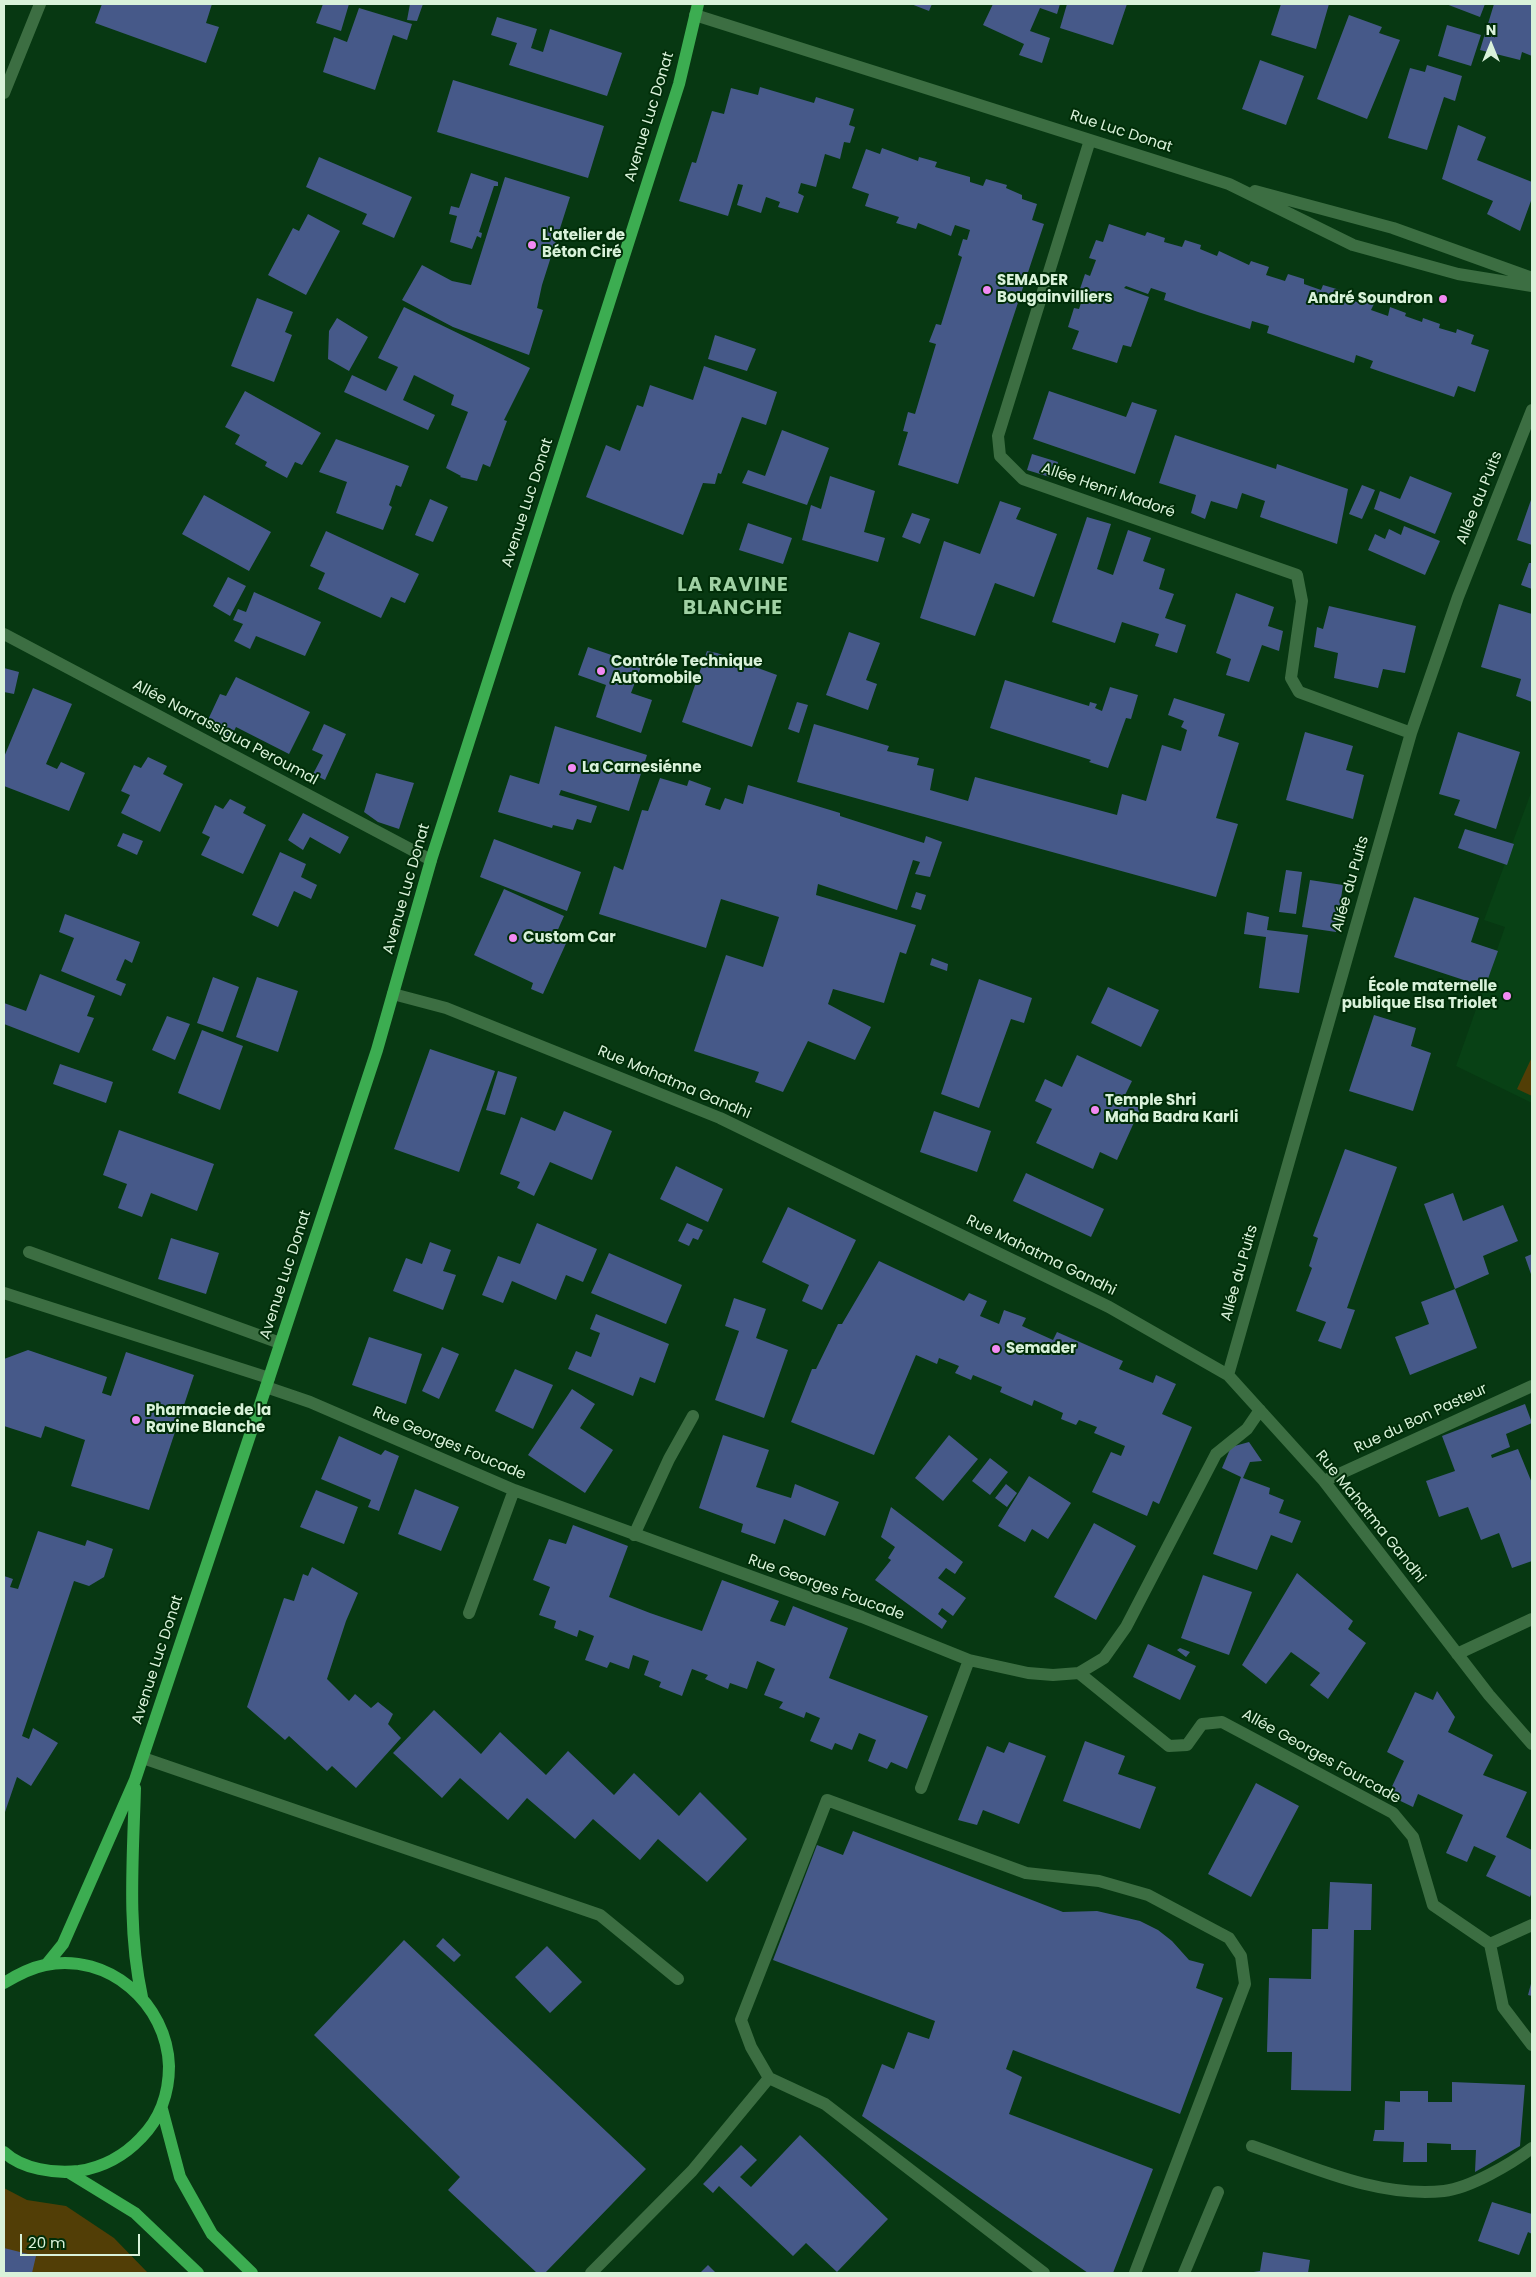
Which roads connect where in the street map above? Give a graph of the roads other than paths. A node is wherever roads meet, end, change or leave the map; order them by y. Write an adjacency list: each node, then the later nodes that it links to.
1 (40, 4): 3 (street)
2 (696, 10): 4 (street, Rue Luc Donat); 11 (main road, Avenue Luc Donat)
3 (4, 93)
4 (1090, 140): 5 (street, Rue Luc Donat); 10 (street, Allée Henri Madoré)
5 (1229, 184): 6 (street); 7 (street, Rue Luc Donat)
6 (1532, 278)
7 (1532, 286)
8 (1532, 410): 10 (street, Allée du Puits)
9 (4, 634): 11 (street, Allée Narrassigua Peroumal)
10 (1411, 733): 16 (street, Allée du Puits)
11 (431, 860): 12 (main road, Avenue Luc Donat)
12 (393, 994): 15 (main road, Avenue Luc Donat); 16 (street, Rue Mahatma Gandhi)
13 (29, 1252): 15 (street)
14 (4, 1293): 17 (street, Rue Georges Foucade)
15 (280, 1343): 17 (main road, Avenue Luc Donat)
16 (1228, 1375): 19 (street, Rue Mahatma Gandhi)
17 (268, 1382): 22 (street, Rue Georges Foucade); 30 (main road, Avenue Luc Donat)
18 (1532, 1386): 21 (street, Rue du Bon Pasteur)
19 (1260, 1410): 21 (street, Rue Mahatma Gandhi); 28 (street, Rue Georges Foucade)
20 (693, 1416): 23 (street)
21 (1324, 1481): 26 (street, Rue Mahatma Gandhi)
22 (514, 1490): 23 (street, Rue Georges Foucade); 24 (street)
23 (634, 1535): 27 (street, Rue Georges Foucade)
24 (469, 1613)
25 (1532, 1620): 26 (street)
26 (1457, 1654): 29 (street, Rue Mahatma Gandhi)
27 (968, 1660): 28 (street, Rue Georges Foucade); 32 (street)
28 (1079, 1673): 34 (street, Allée Georges Fourcade)
29 (1532, 1744)
30 (143, 1758): 31 (main road, Avenue Luc Donat); 36 (street)
31 (135, 1780): 35 (main road, Avenue Luc Donat); 38 (main road, Avenue Luc Donat)
32 (921, 1788)
33 (1532, 1925): 34 (street)
34 (1490, 1944): 39 (street)
35 (46, 1965): 37 (main road); 38 (main road)
36 (678, 1979)
37 (4, 1983)
38 (142, 1997): 41 (main road)
39 (1532, 2045)
40 (768, 2078): 49 (street); 50 (street); 51 (street)
41 (162, 2109): 45 (main road); 48 (main road)
42 (1252, 2146): 43 (street)
43 (1532, 2148)
44 (4, 2152): 45 (main road)
45 (68, 2172): 47 (main road)
46 (1218, 2192): 52 (street)
47 (198, 2273)
48 (252, 2273)
49 (591, 2273)
50 (1044, 2273)
51 (1136, 2273)
52 (1184, 2273)

